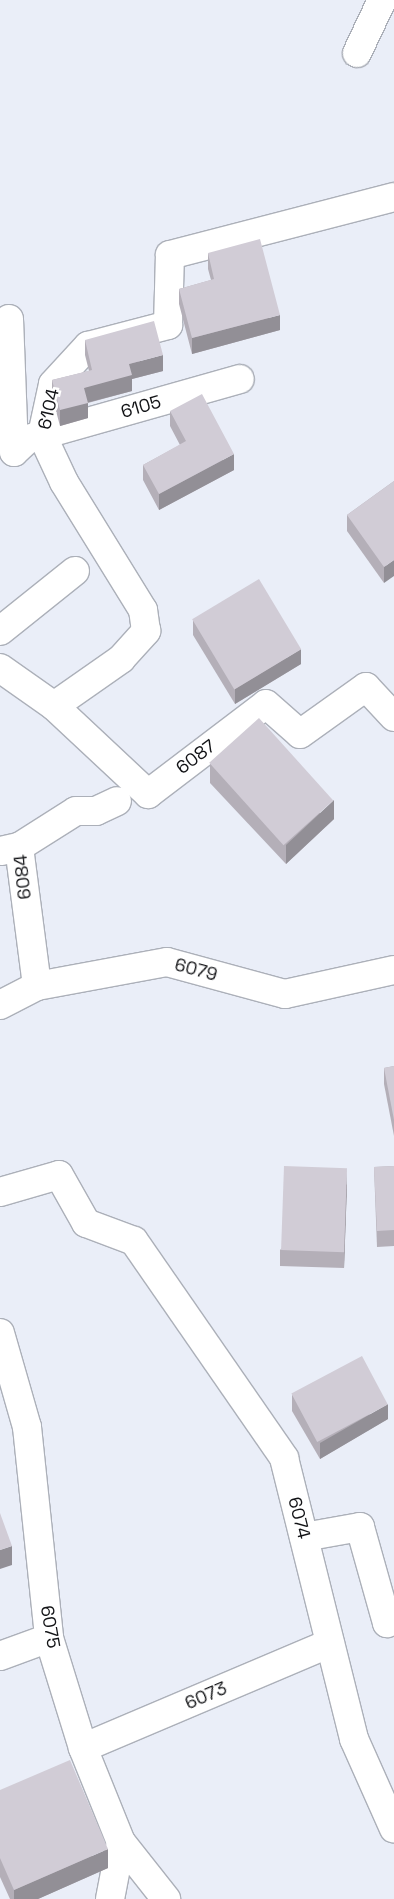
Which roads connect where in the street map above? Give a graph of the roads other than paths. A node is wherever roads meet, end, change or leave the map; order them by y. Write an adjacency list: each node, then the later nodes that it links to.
1 (382, 0): 2 (street)
2 (357, 52)
3 (394, 197): 6 (street, 6104)
4 (9, 319): 7 (street)
5 (240, 379): 6 (street, 6105)
6 (42, 435): 7 (street, 6105); 11 (street, 6104)
7 (7, 449)
8 (75, 571): 9 (street)
9 (0, 631)
10 (0, 668): 11 (street, 6087)
11 (54, 706): 12 (street, 6087)
12 (394, 717)
13 (117, 801): 14 (street, 6084)
14 (9, 849): 16 (street, 6084)
15 (394, 970): 16 (street, 6079)
16 (37, 986): 17 (street, 6079)
17 (0, 1005)
18 (0, 1192): 20 (street, 6074)
19 (0, 1333): 22 (street, 6075)
20 (304, 1537): 21 (street); 23 (street, 6074)
21 (394, 1618)
22 (49, 1638): 24 (street); 25 (street, 6075)
23 (330, 1643): 25 (street, 6073); 26 (street, 6074)
24 (0, 1656)
25 (83, 1748): 27 (street, 6075)
26 (394, 1829)
27 (121, 1842): 28 (street); 29 (street, 6075)
28 (110, 1899)
29 (166, 1899)

